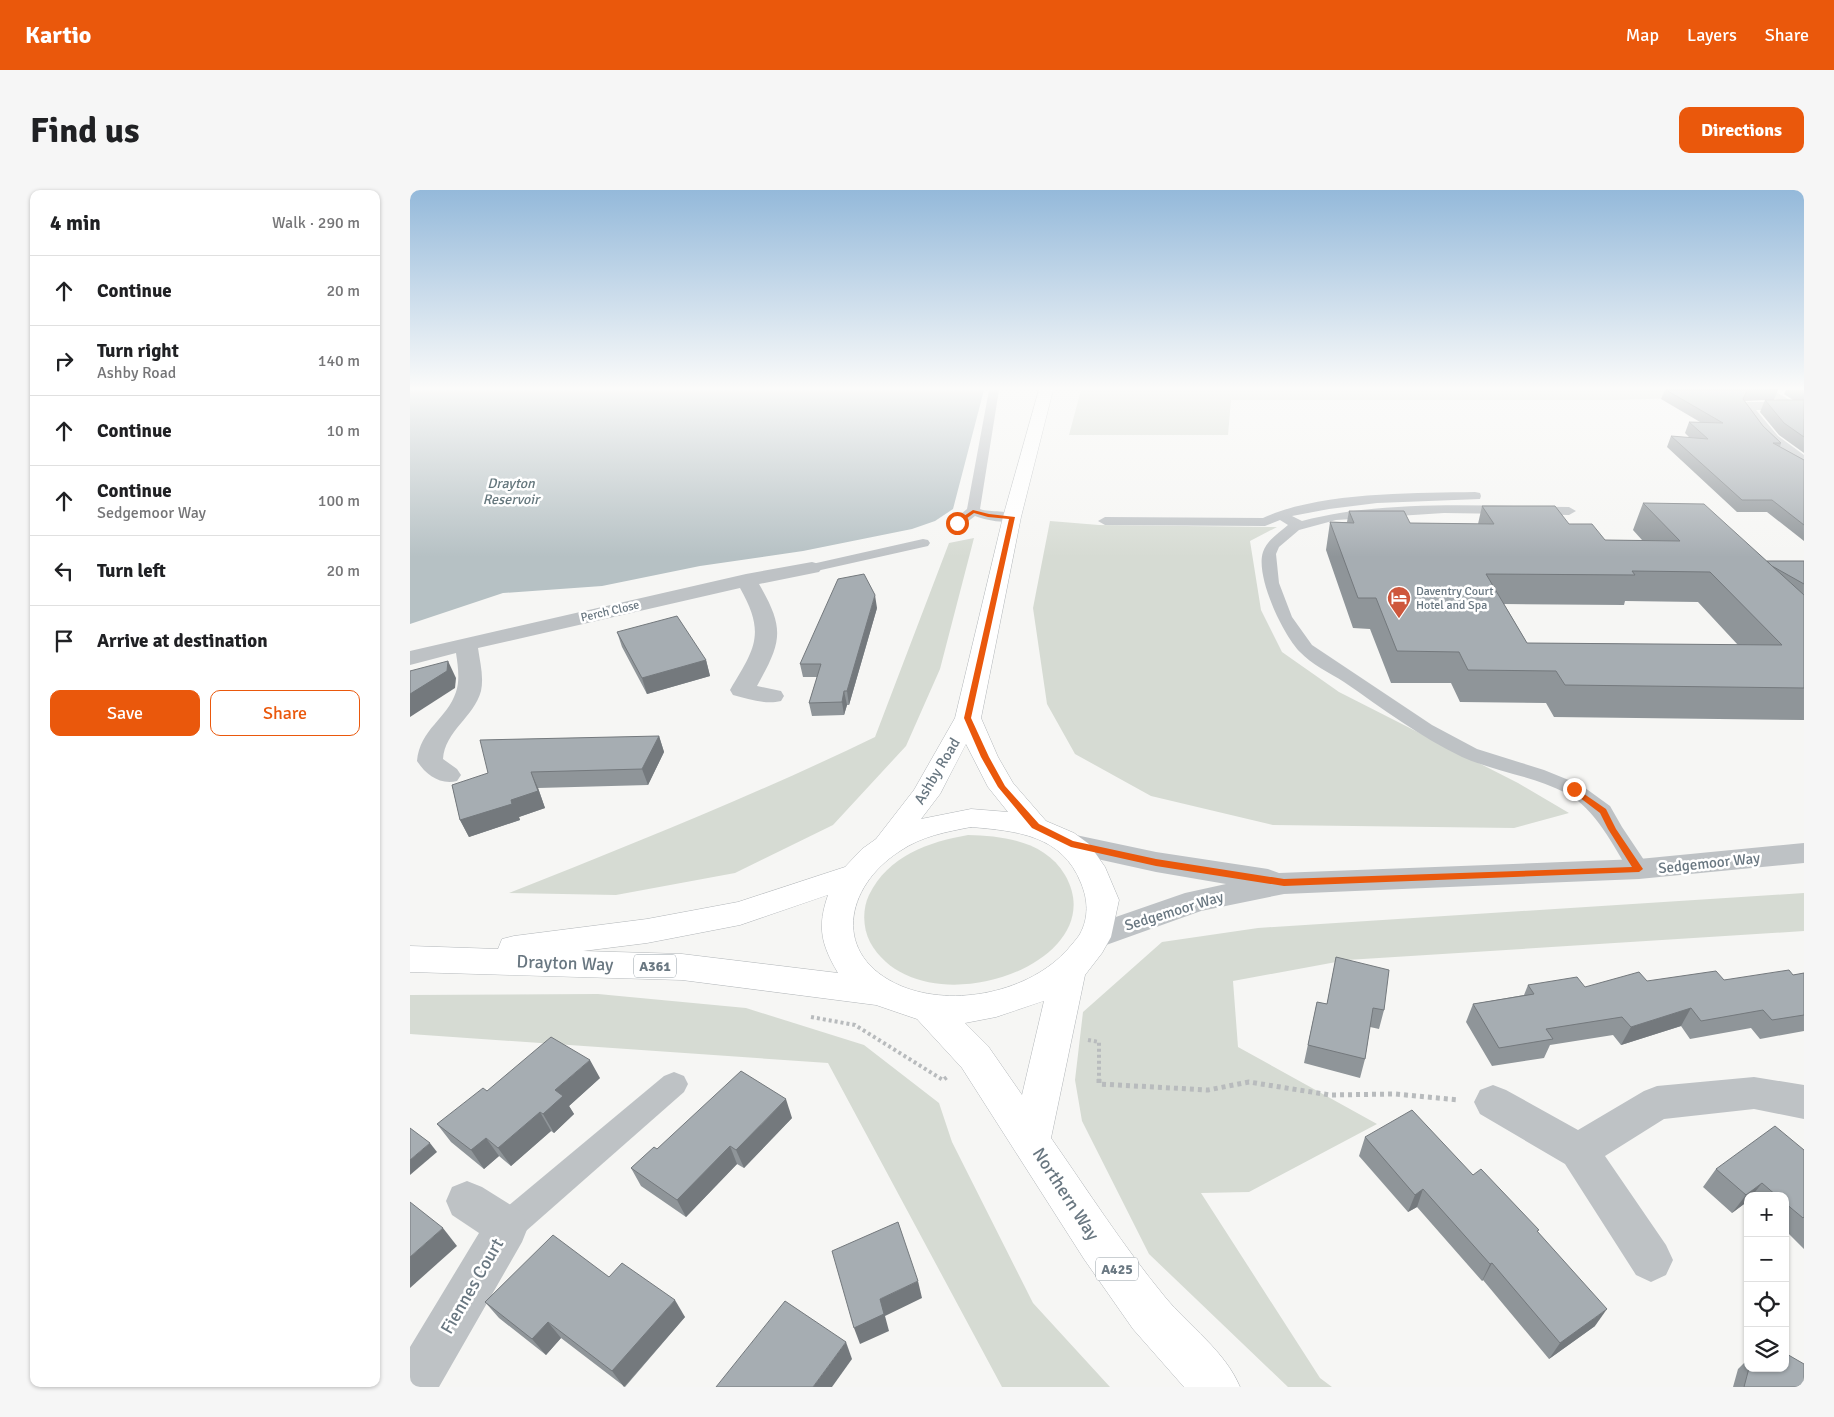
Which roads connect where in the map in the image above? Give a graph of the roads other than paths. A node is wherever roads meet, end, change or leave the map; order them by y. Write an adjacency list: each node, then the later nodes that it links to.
1 (984, 446): 6 (lane)
2 (1031, 446): 9 (main road, Ashby Road / A361)
3 (1778, 446): 4 (street)
4 (1802, 459)
5 (1475, 496): 8 (lane)
6 (973, 511): 9 (lane); 11 (lane)
7 (1569, 511): 12 (lane)
8 (1280, 515): 10 (lane); 12 (lane)
9 (1012, 517): 19 (main road, Ashby Road / A361)
10 (1105, 521)
11 (957, 523)
12 (1301, 526): 25 (lane)
13 (923, 544): 14 (lane)
14 (812, 568): 15 (street, Perch Close)
15 (746, 580): 16 (street, Perch Close); 18 (street)
16 (466, 644): 17 (street, Perch Close); 20 (street)
17 (410, 658)
18 (772, 696)
19 (968, 718): 21 (main road, Ashby Road / A361); 23 (main road, Ashby Road / A361)
20 (447, 775)
21 (1036, 826): 22 (main road, A361); 23 (main road, A361)
22 (1071, 844): 27 (street, Sedgemoor Way); 28 (main road, A361)
23 (885, 846): 26 (main road, A361)
24 (1804, 853): 25 (street, Sedgemoor Way)
25 (1639, 869): 27 (street, Sedgemoor Way)
26 (853, 875): 29 (main road, Drayton Way / A361); 31 (main road, A361)
27 (1284, 883): 28 (street, Sedgemoor Way)
28 (1095, 937): 30 (main road, A361)
29 (419, 959): 31 (main road, Drayton Way / A361)
30 (1069, 970): 32 (main road, A361); 36 (main road, Northern Way)
31 (880, 992): 32 (main road, A361)
32 (928, 1008): 36 (main road, Northern Way / A425)
33 (674, 1084): 39 (lane)
34 (1493, 1102): 37 (street)
35 (1804, 1102): 37 (street)
36 (1031, 1140): 42 (main road, Northern Way / A425)
37 (1579, 1151): 40 (street)
38 (467, 1201): 39 (street, Fiennes Court)
39 (507, 1227): 41 (street, Fiennes Court)
40 (1652, 1260)
41 (413, 1387)
42 (1216, 1387)

